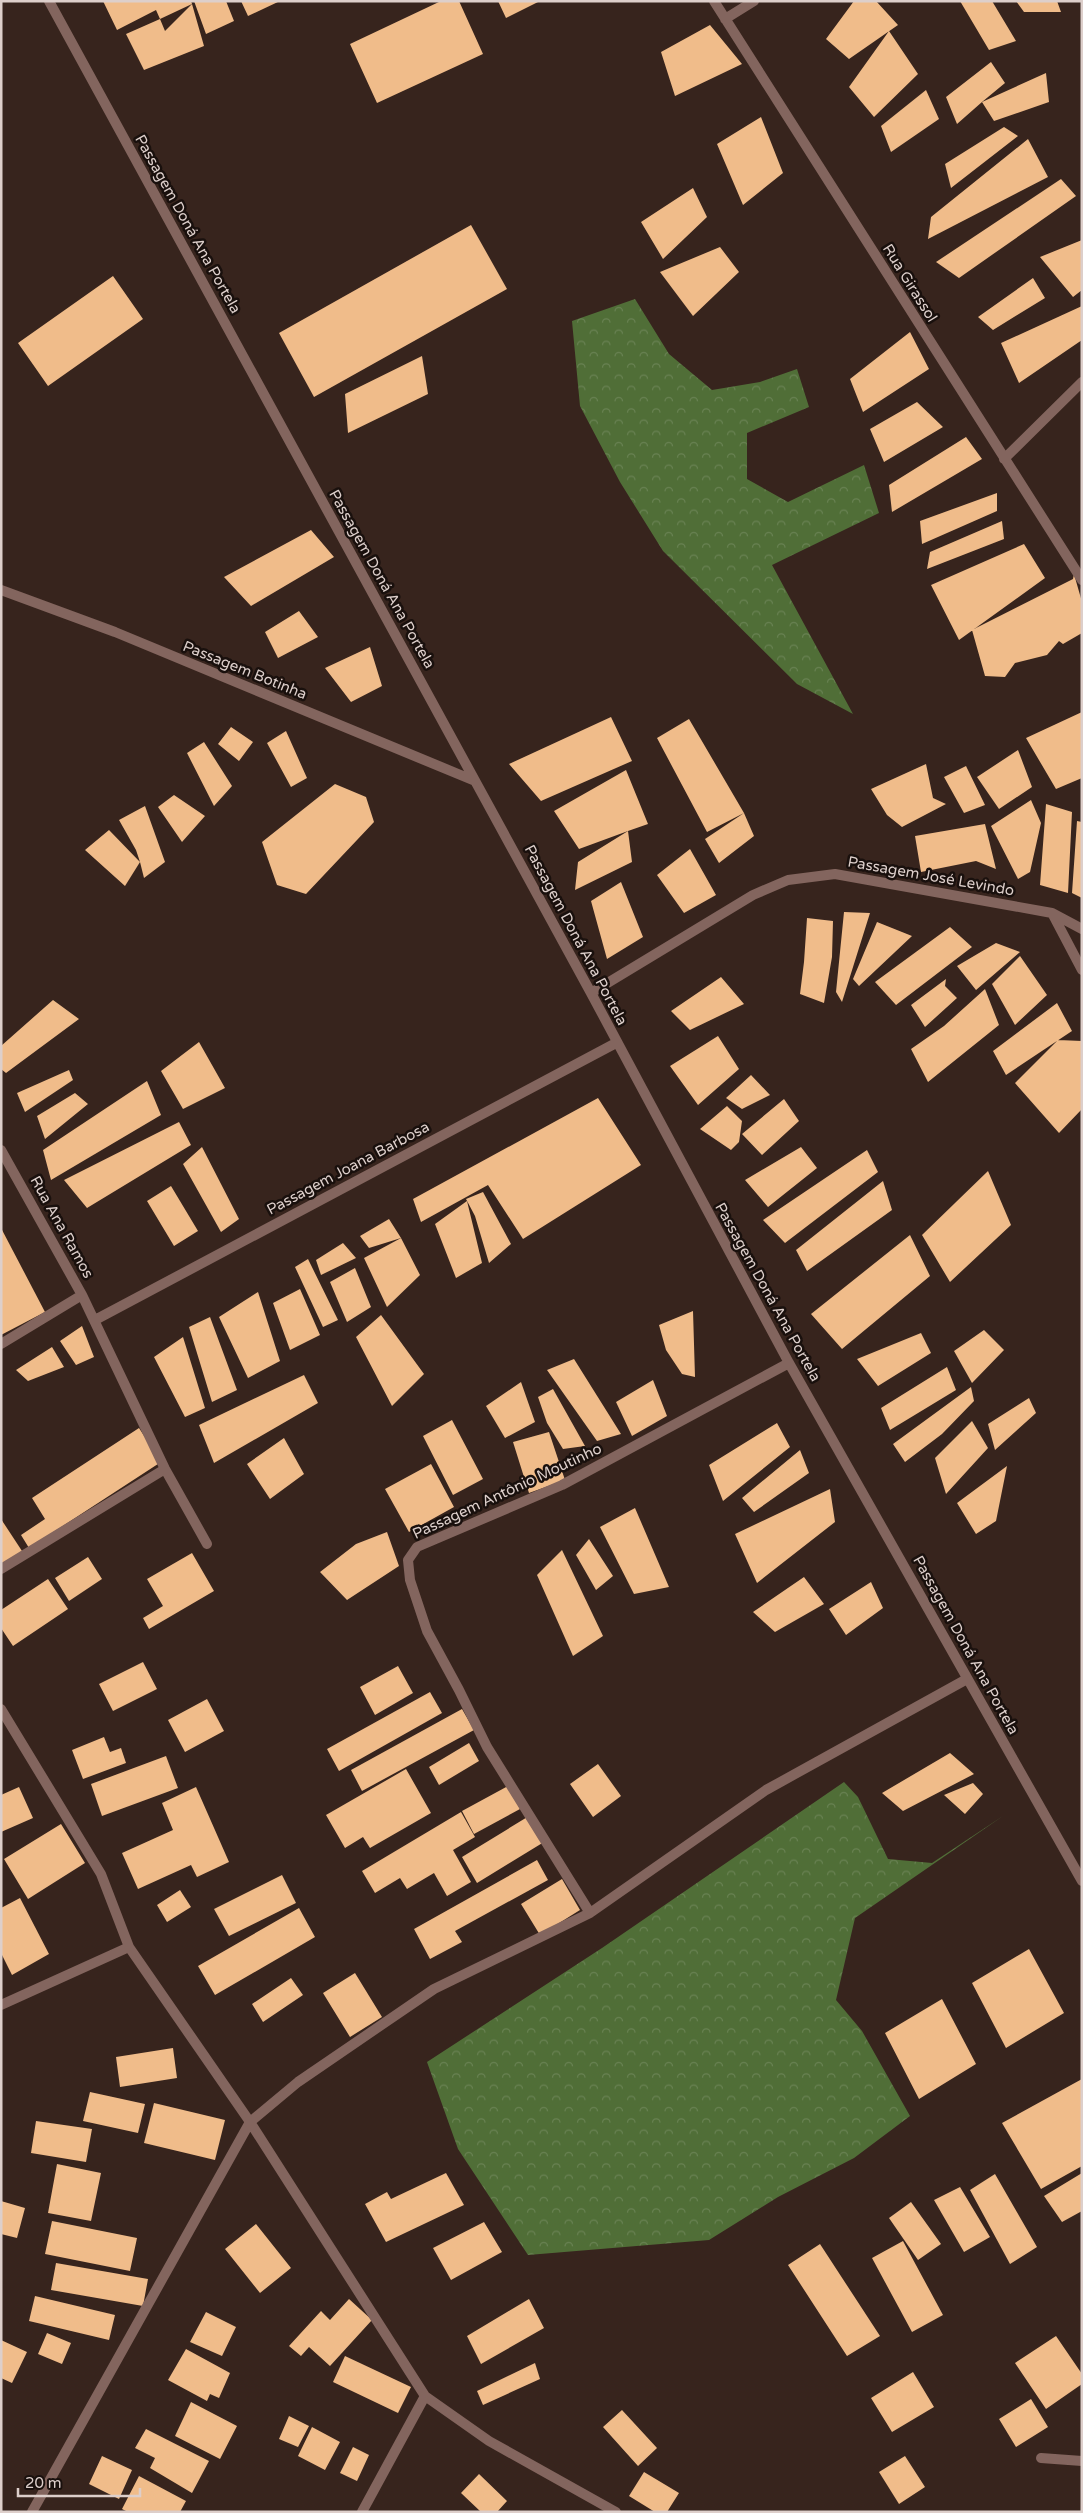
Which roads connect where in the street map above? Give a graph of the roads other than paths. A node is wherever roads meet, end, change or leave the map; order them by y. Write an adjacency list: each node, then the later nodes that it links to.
1 (49, 1): 9 (street, Passagem Doná Ana Portela)
2 (714, 1): 4 (street, Rua Girassol)
3 (754, 1): 4 (street)
4 (725, 19): 6 (street, Rua Girassol)
5 (1082, 382): 6 (street)
6 (1004, 459): 7 (street, Rua Girassol)
7 (1082, 580)
8 (1, 590): 9 (street, Passagem Botinha)
9 (475, 781): 13 (street, Passagem Doná Ana Portela)
10 (1052, 913): 11 (street, Passagem José Levindo); 12 (street); 13 (street, Passagem José Levindo)
11 (1082, 929)
12 (1082, 970)
13 (591, 993): 14 (street, Passagem Doná Ana Portela)
14 (616, 1043): 17 (street, Passagem Joana Barbosa); 19 (street, Passagem Doná Ana Portela)
15 (1, 1150): 16 (street, Rua Ana Ramos)
16 (82, 1295): 17 (street, Rua Ana Ramos); 18 (street)
17 (94, 1320): 20 (street, Rua Ana Ramos)
18 (1, 1344)
19 (790, 1363): 23 (street, Passagem Doná Ana Portela); 26 (street, Passagem Antônio Moutinho)
20 (165, 1469): 21 (street, Rua Ana Ramos); 22 (street)
21 (207, 1544)
22 (1, 1569)
23 (967, 1679): 25 (street, Passagem Doná Ana Portela); 26 (street)
24 (1, 1709): 27 (street)
25 (1082, 1880)
26 (590, 1913): 29 (street)
27 (129, 1947): 28 (street); 29 (street)
28 (1, 2005)
29 (250, 2122): 30 (street); 33 (street)
30 (425, 2396): 34 (street); 35 (street)
31 (1041, 2458): 32 (street)
32 (1082, 2461)
33 (32, 2512)
34 (362, 2512)
35 (616, 2512)

